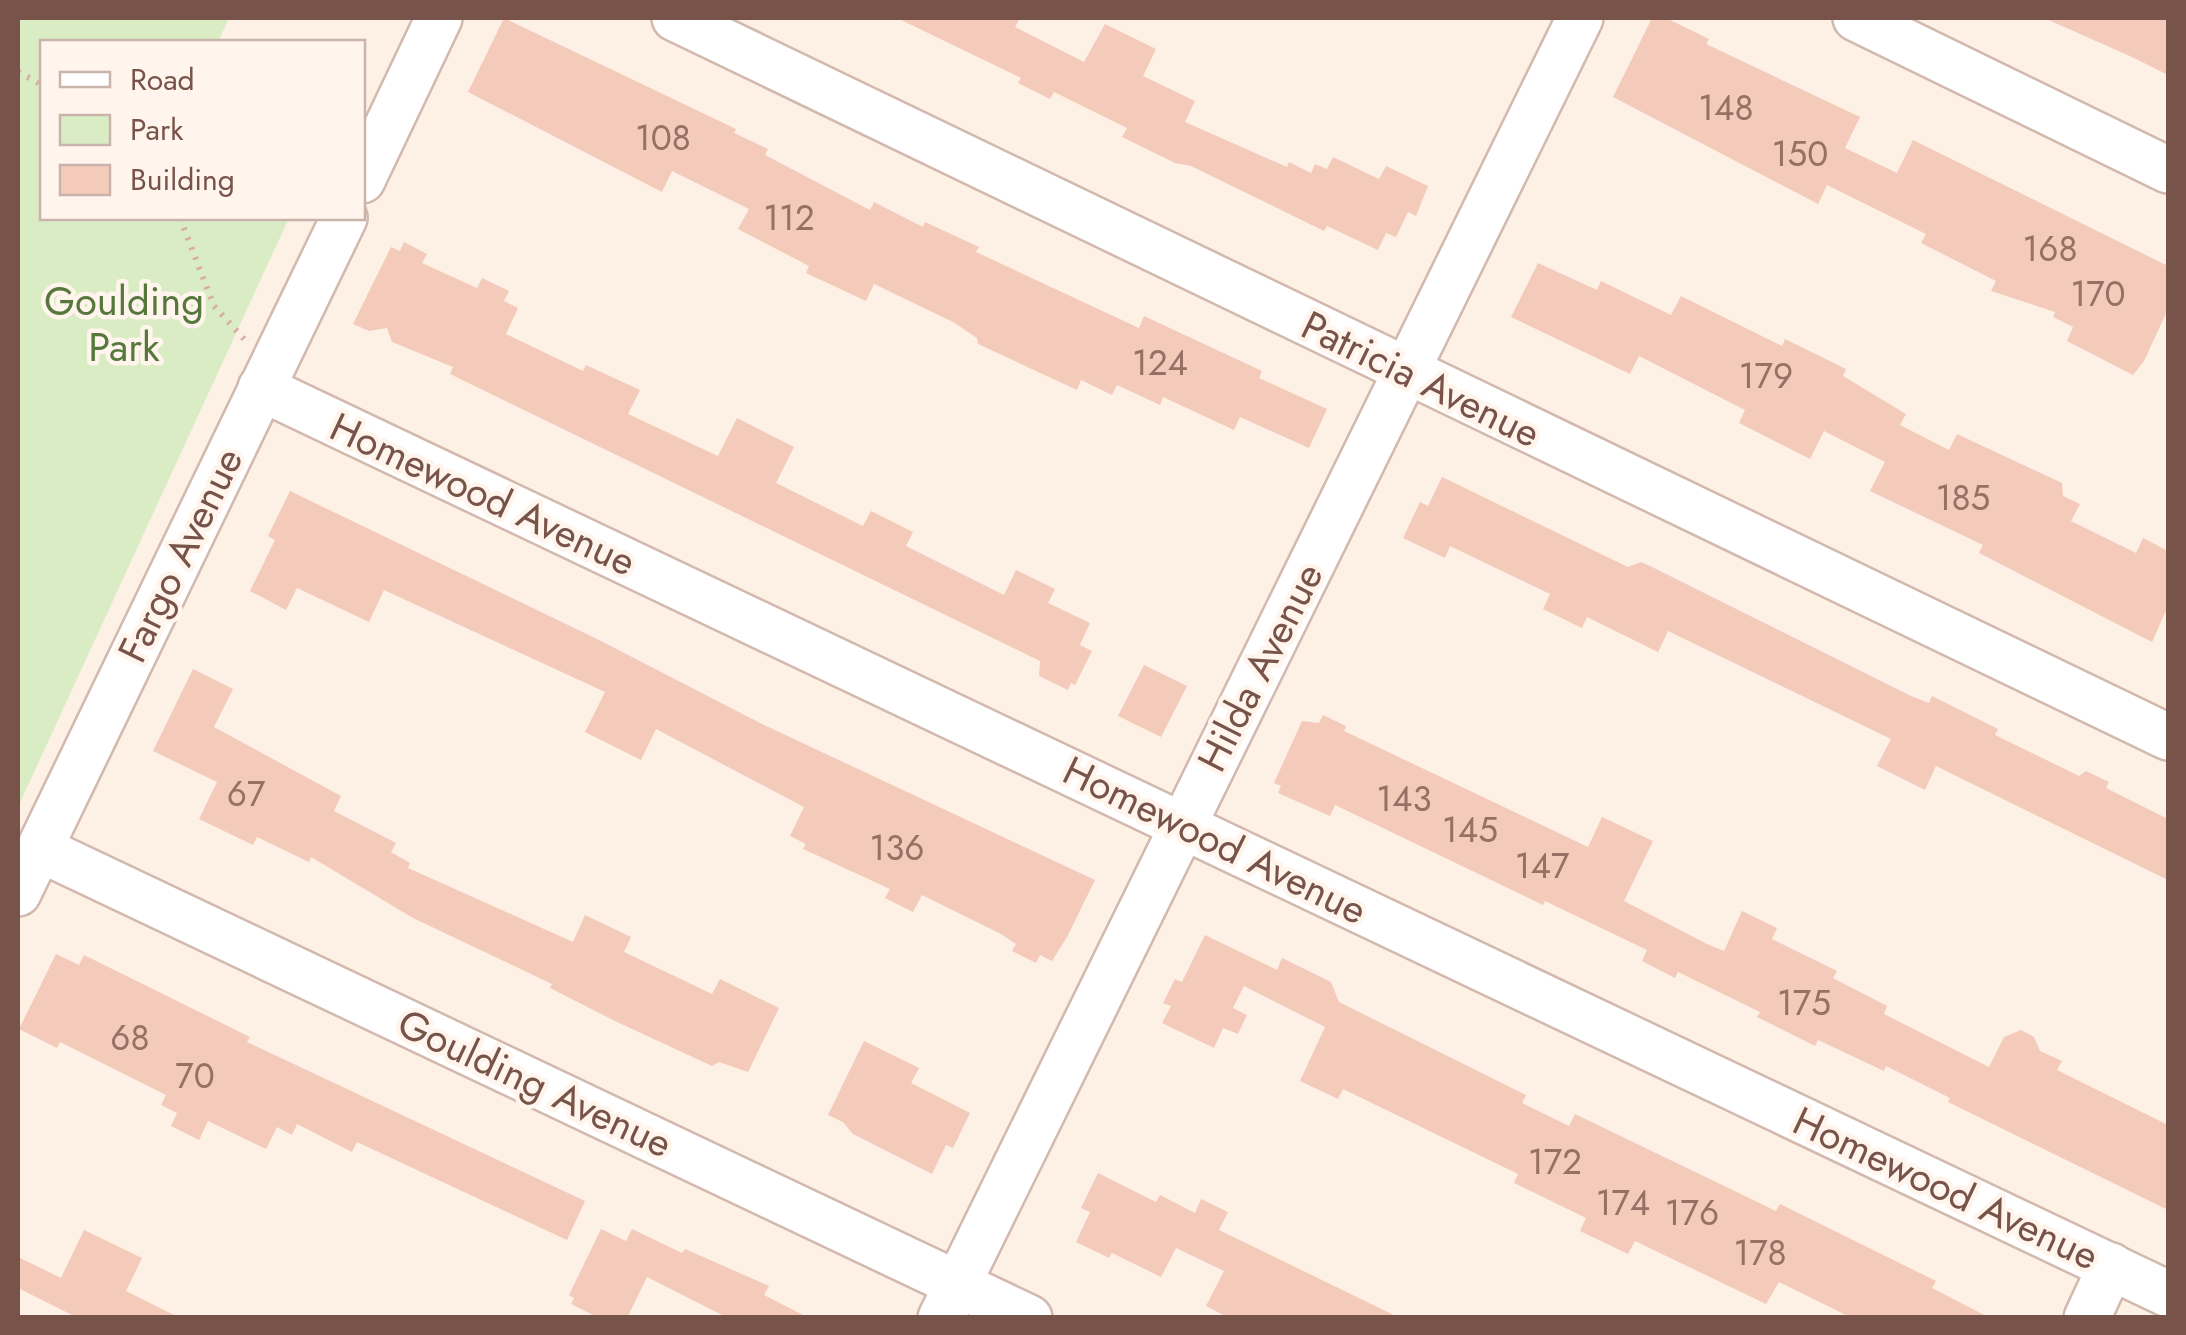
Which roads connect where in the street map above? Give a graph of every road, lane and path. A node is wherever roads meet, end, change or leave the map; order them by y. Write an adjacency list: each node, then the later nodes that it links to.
1 (439, 18): 8 (street)
2 (676, 18): 11 (street, Patricia Avenue)
3 (1580, 18): 11 (street, Hilda Avenue)
4 (1856, 18): 7 (street)
5 (18, 72): 6 (path)
6 (40, 84)
7 (2168, 170)
8 (365, 174)
9 (181, 220): 12 (path)
10 (343, 220): 12 (street, Fargo Avenue)
11 (1407, 373): 13 (street, Patricia Avenue); 14 (street, Hilda Avenue)
12 (260, 388): 14 (street, Homewood Avenue); 15 (street, Fargo Avenue)
13 (2168, 737)
14 (1181, 824): 17 (street, Homewood Avenue); 19 (street, Hilda Avenue)
15 (40, 849): 16 (street, Fargo Avenue); 19 (street, Goulding Avenue)
16 (18, 893)
17 (2112, 1266): 18 (street, Homewood Avenue); 21 (street)
18 (2168, 1294)
19 (949, 1300): 20 (street, Goulding Avenue)
20 (1029, 1318)
21 (2087, 1318)

